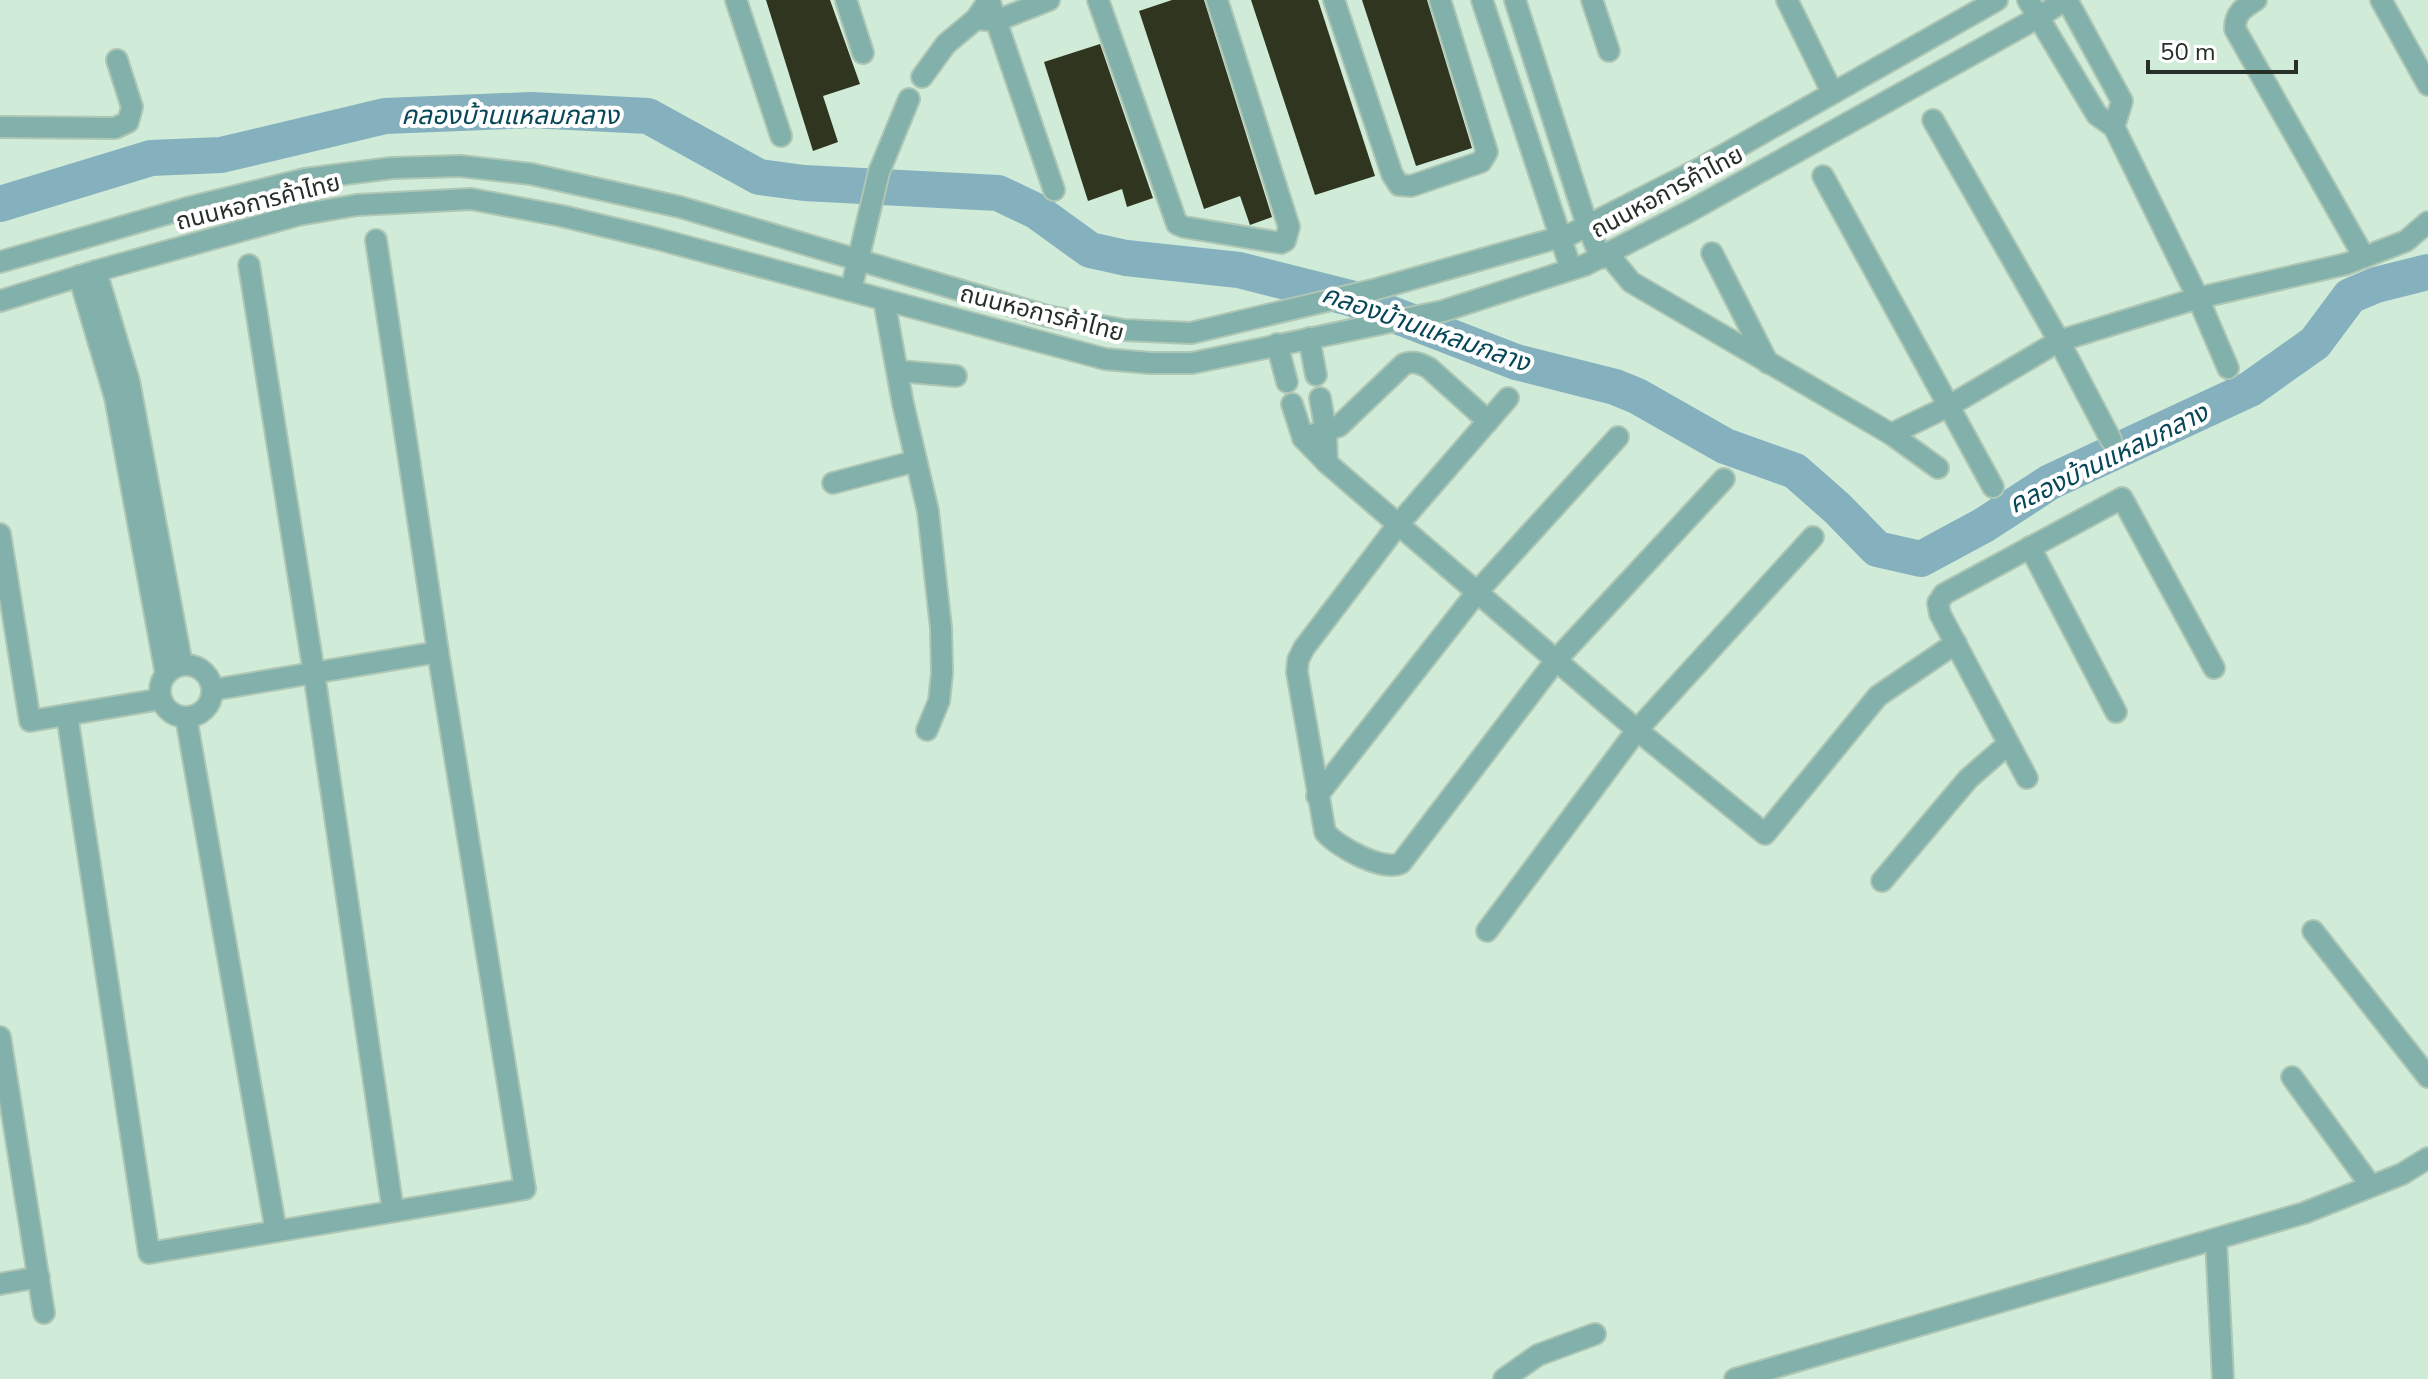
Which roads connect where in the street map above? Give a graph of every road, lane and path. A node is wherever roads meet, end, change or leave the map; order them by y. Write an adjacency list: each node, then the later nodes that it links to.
1 (736, 0): 29 (street)
2 (846, 0): 20 (street)
3 (989, 0): 18 (street)
4 (1049, 0): 18 (street)
5 (1098, 0): 6 (street)
6 (1217, 0)
7 (1334, 0): 8 (street)
8 (1440, 0)
9 (1482, 0): 32 (street)
10 (1515, 0): 30 (street)
11 (1592, 0): 19 (street)
12 (1787, 0): 24 (street)
13 (1997, 0): 24 (street, ถนนหอการค้าไทย)
14 (2066, 0): 17 (street, ถนนหอการค้าไทย); 28 (street)
15 (2256, 0): 41 (street)
16 (2381, 0): 23 (street)
17 (2034, 9): 28 (street); 40 (street, ถนนหอการค้าไทย)
18 (986, 20): 22 (street); 34 (street)
19 (1609, 51)
20 (863, 53)
21 (117, 60): 27 (street)
22 (922, 77)
23 (2428, 85)
24 (1832, 92): 36 (street, ถนนหอการค้าไทย)
25 (909, 99): 42 (street)
26 (1933, 120): 54 (street)
27 (0, 126): 31 (street)
28 (2114, 127): 49 (street)
29 (781, 136)
30 (1560, 142): 32 (street); 36 (street)
31 (0, 148)
32 (1533, 155): 37 (street)
33 (1823, 176): 65 (street)
34 (1054, 190)
35 (2428, 222): 41 (street)
36 (1587, 225): 37 (street, ถนนหอการค้าไทย); 40 (street)
37 (1560, 238): 45 (street); 48 (street, ถนนหอการค้าไทย)
38 (376, 240): 84 (street)
39 (1712, 253): 56 (street)
40 (1604, 256): 45 (street, ถนนหอการค้าไทย); 56 (street)
41 (2364, 257): 49 (street)
42 (858, 259): 43 (street, ถนนหอการค้าไทย); 47 (street); 48 (street, ถนนหอการค้าไทย)
43 (0, 262)
44 (249, 265): 88 (street)
45 (1571, 269): 52 (street, ถนนหอการค้าไทย)
46 (88, 273): 47 (street, ถนนหอการค้าไทย); 51 (street, ถนนหอการค้าไทย); 87 (street)
47 (851, 290): 50 (street, ถนนหอการค้าไทย)
48 (1366, 292): 52 (street)
49 (2198, 298): 54 (street); 57 (street)
50 (884, 300): 55 (street, ถนนหอการค้าไทย); 58 (street)
51 (0, 301)
52 (1354, 330): 53 (street, ถนนหอการค้าไทย)
53 (1309, 338): 55 (street, ถนนหอการค้าไทย); 59 (street)
54 (2059, 341): 65 (street); 71 (street)
55 (1277, 344): 61 (street)
56 (1768, 363): 68 (street)
57 (2228, 368)
58 (899, 371): 60 (street); 72 (street)
59 (1316, 375)
60 (956, 376)
61 (1287, 382)
62 (1320, 398): 67 (street)
63 (1508, 398): 66 (street)
64 (1292, 404): 70 (street)
65 (1949, 406): 68 (street); 77 (street)
66 (1488, 421): 67 (street); 78 (street)
67 (1326, 432): 70 (street); 73 (street)
68 (1891, 434): 74 (street)
69 (1618, 437): 82 (street)
70 (1303, 438): 73 (street)
71 (2111, 440)
72 (916, 461): 76 (street); 94 (street)
73 (1327, 463): 78 (street)
74 (1938, 468)
75 (1724, 479): 85 (street)
76 (833, 483)
77 (1993, 487)
78 (1397, 526): 82 (street); 98 (street)
79 (0, 534): 92 (street)
80 (1813, 537): 95 (street)
81 (2030, 547): 83 (street); 86 (street); 91 (street)
82 (1478, 591): 85 (street); 98 (street)
83 (1956, 643): 95 (street); 96 (street)
84 (438, 652): 88 (street); 107 (street)
85 (1557, 659): 95 (street); 98 (street)
86 (2214, 668)
87 (174, 669): 89 (street); 90 (street)
88 (314, 673): 89 (street); 107 (street)
89 (212, 690): 93 (street)
90 (161, 699): 92 (street); 93 (street)
91 (2116, 712)
92 (67, 715): 108 (street)
93 (186, 717): 108 (street)
94 (927, 730)
95 (1637, 730): 100 (street)
96 (2008, 744): 97 (street); 99 (street)
97 (2027, 778)
98 (1317, 796)
99 (1882, 881)
100 (1487, 931)
101 (2313, 931): 104 (street)
102 (0, 1037): 110 (street)
103 (2292, 1077): 106 (street)
104 (2428, 1077)
105 (2428, 1158): 106 (street)
106 (2371, 1186): 109 (street)
107 (393, 1211): 108 (street)
108 (276, 1231)
109 (2216, 1240): 115 (street); 116 (street)
110 (39, 1277): 111 (street); 112 (street)
111 (0, 1284)
112 (44, 1313)
113 (1595, 1334): 114 (street)
114 (1504, 1379)
115 (1735, 1379)
116 (2223, 1379)

